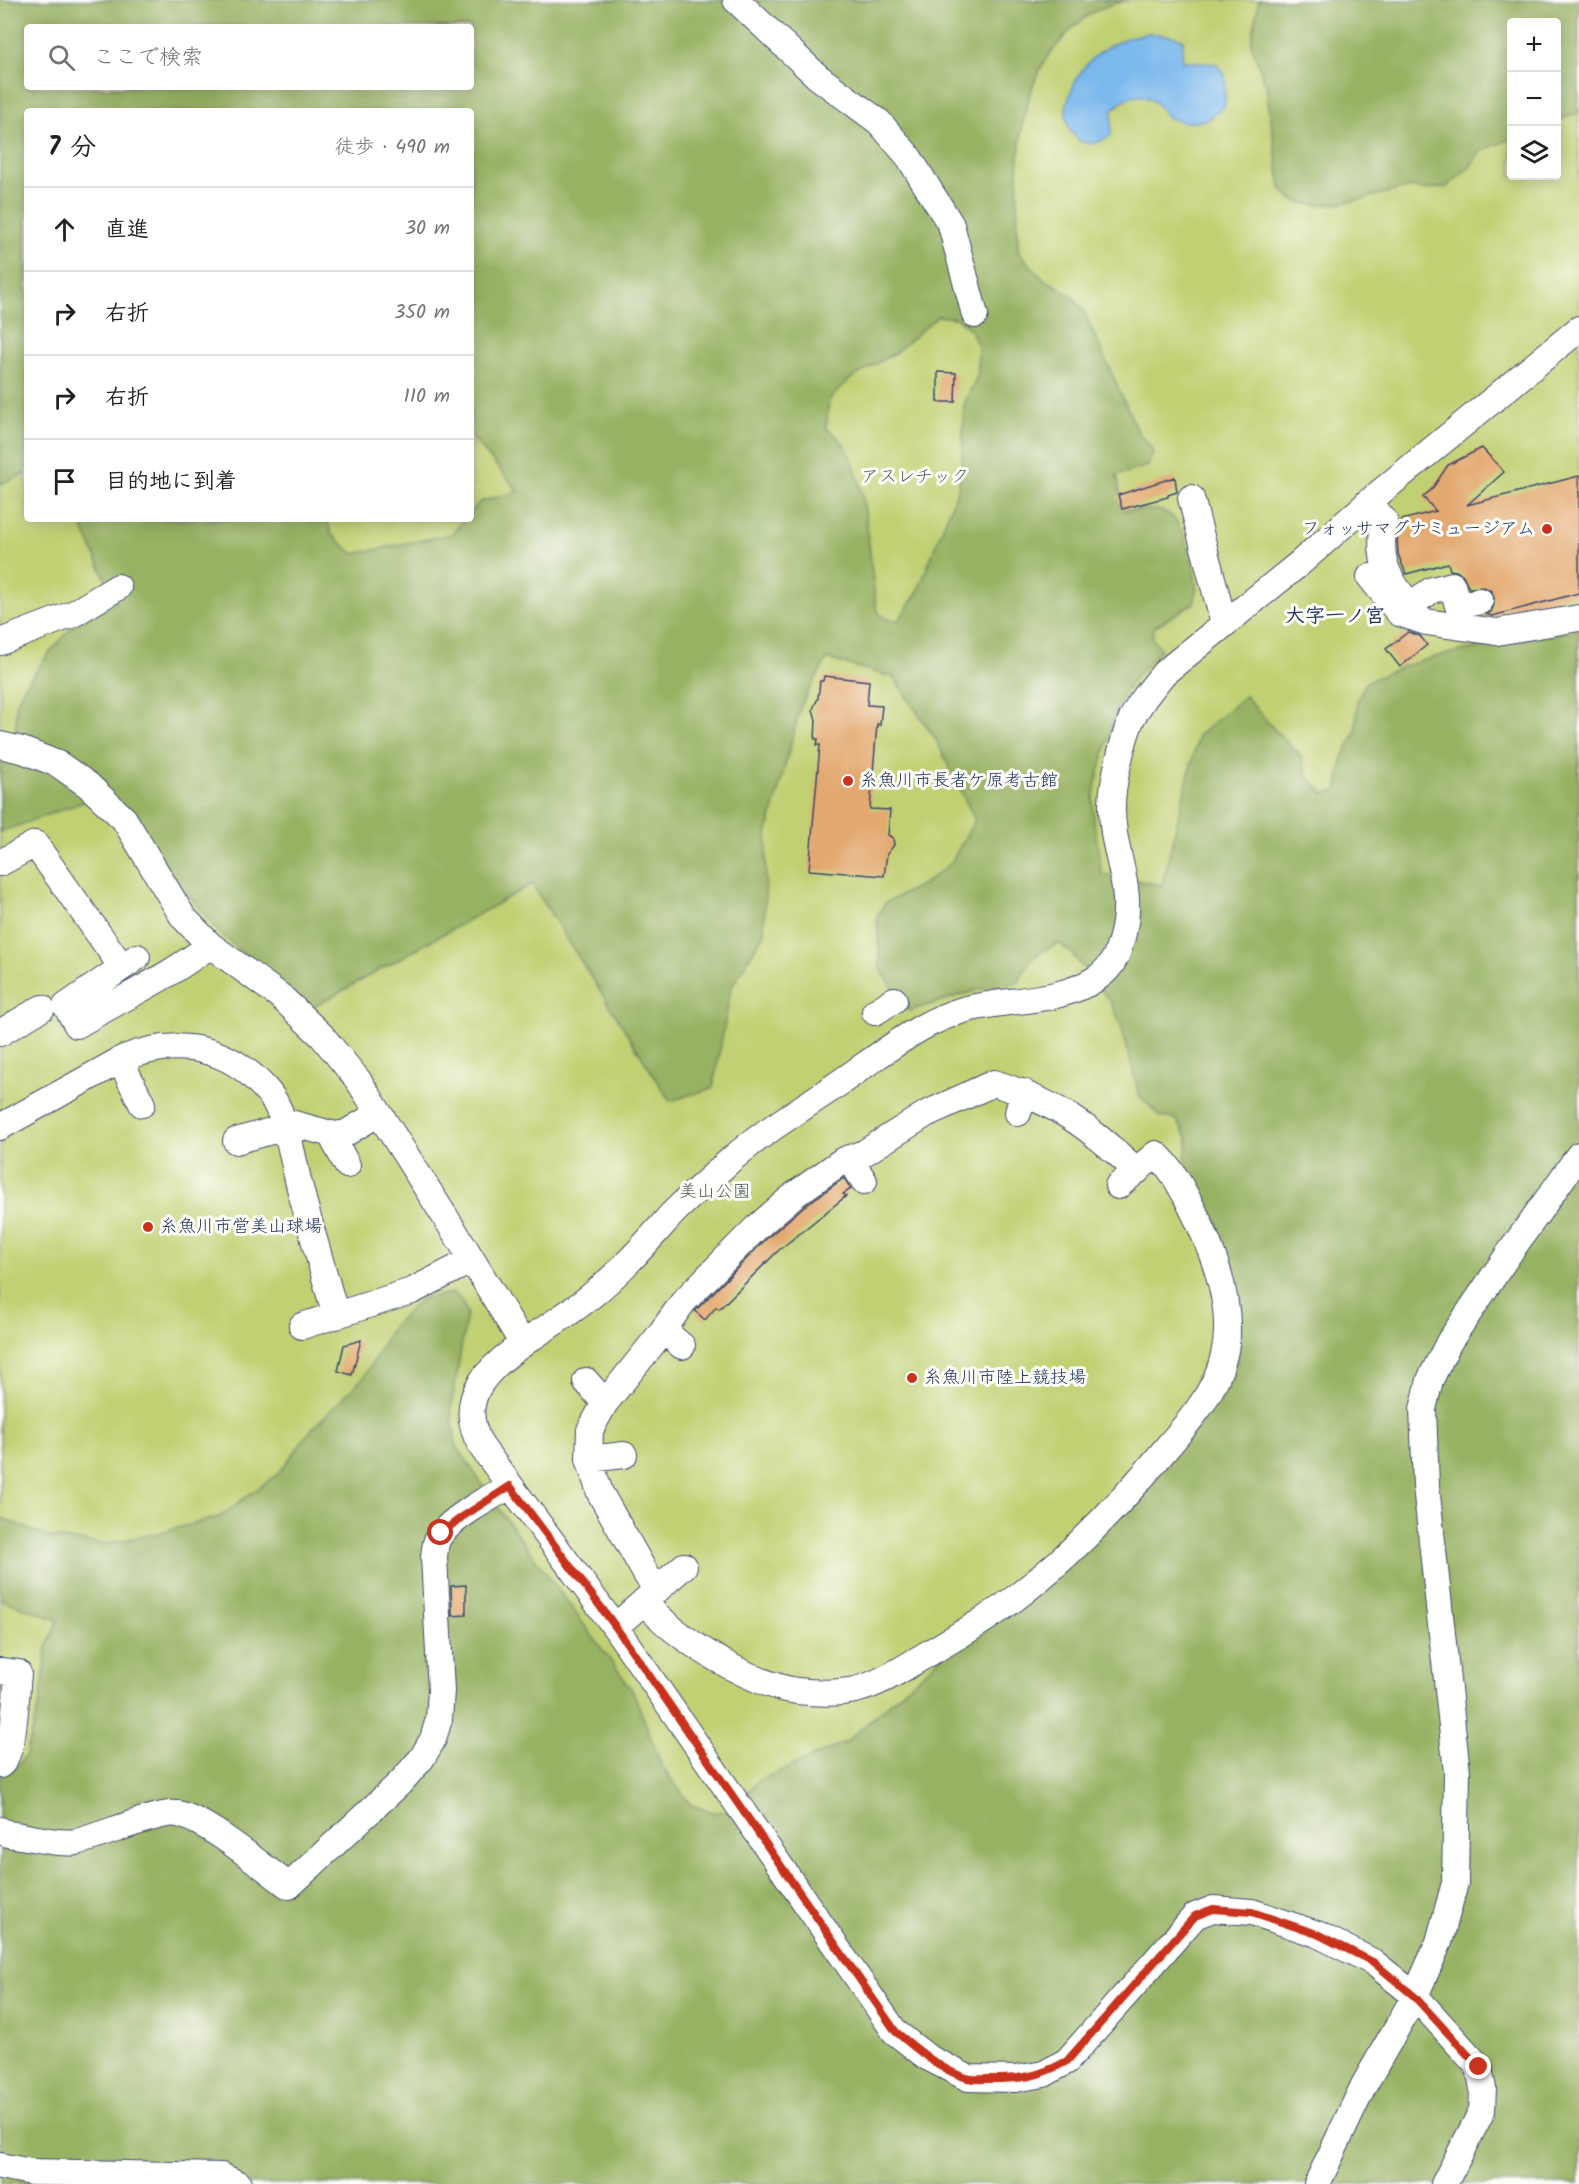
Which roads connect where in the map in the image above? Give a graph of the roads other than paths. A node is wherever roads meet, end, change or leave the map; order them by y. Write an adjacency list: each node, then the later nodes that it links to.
1 (736, 0): 2 (street)
2 (975, 315)
3 (1579, 329): 5 (street)
4 (1191, 498): 10 (street)
5 (1368, 502): 8 (street); 10 (street)
6 (1370, 577): 9 (street)
7 (118, 586): 11 (street)
8 (1480, 600)
9 (1579, 618)
10 (1224, 624): 31 (street)
11 (0, 642)
12 (0, 745): 14 (street)
13 (0, 863): 15 (street)
14 (210, 945): 15 (street); 19 (street)
15 (47, 1001): 16 (street)
16 (0, 1033)
17 (120, 1060): 18 (street); 20 (street); 21 (street)
18 (142, 1104)
19 (379, 1113): 22 (street); 28 (street)
20 (284, 1124): 22 (street); 23 (street); 29 (street)
21 (0, 1127)
22 (331, 1135): 26 (street)
23 (236, 1141)
24 (1579, 1155): 43 (street)
25 (849, 1158): 27 (street); 33 (street); 38 (street)
26 (347, 1165)
27 (864, 1181)
28 (472, 1260): 29 (street); 31 (street)
29 (336, 1316): 30 (street)
30 (302, 1326)
31 (523, 1344): 36 (street)
32 (586, 1381): 33 (street)
33 (604, 1403): 35 (street)
34 (624, 1455): 35 (street)
35 (589, 1459): 38 (street)
36 (510, 1486): 39 (street); 42 (street)
37 (684, 1566): 38 (street)
38 (651, 1595): 39 (street)
39 (615, 1626): 43 (street)
40 (0, 1671): 41 (street)
41 (0, 1765)
42 (0, 1830)
43 (1414, 1996): 46 (street); 47 (street)
44 (0, 2166): 45 (street)
45 (238, 2184)
46 (1317, 2184)
47 (1444, 2184)

